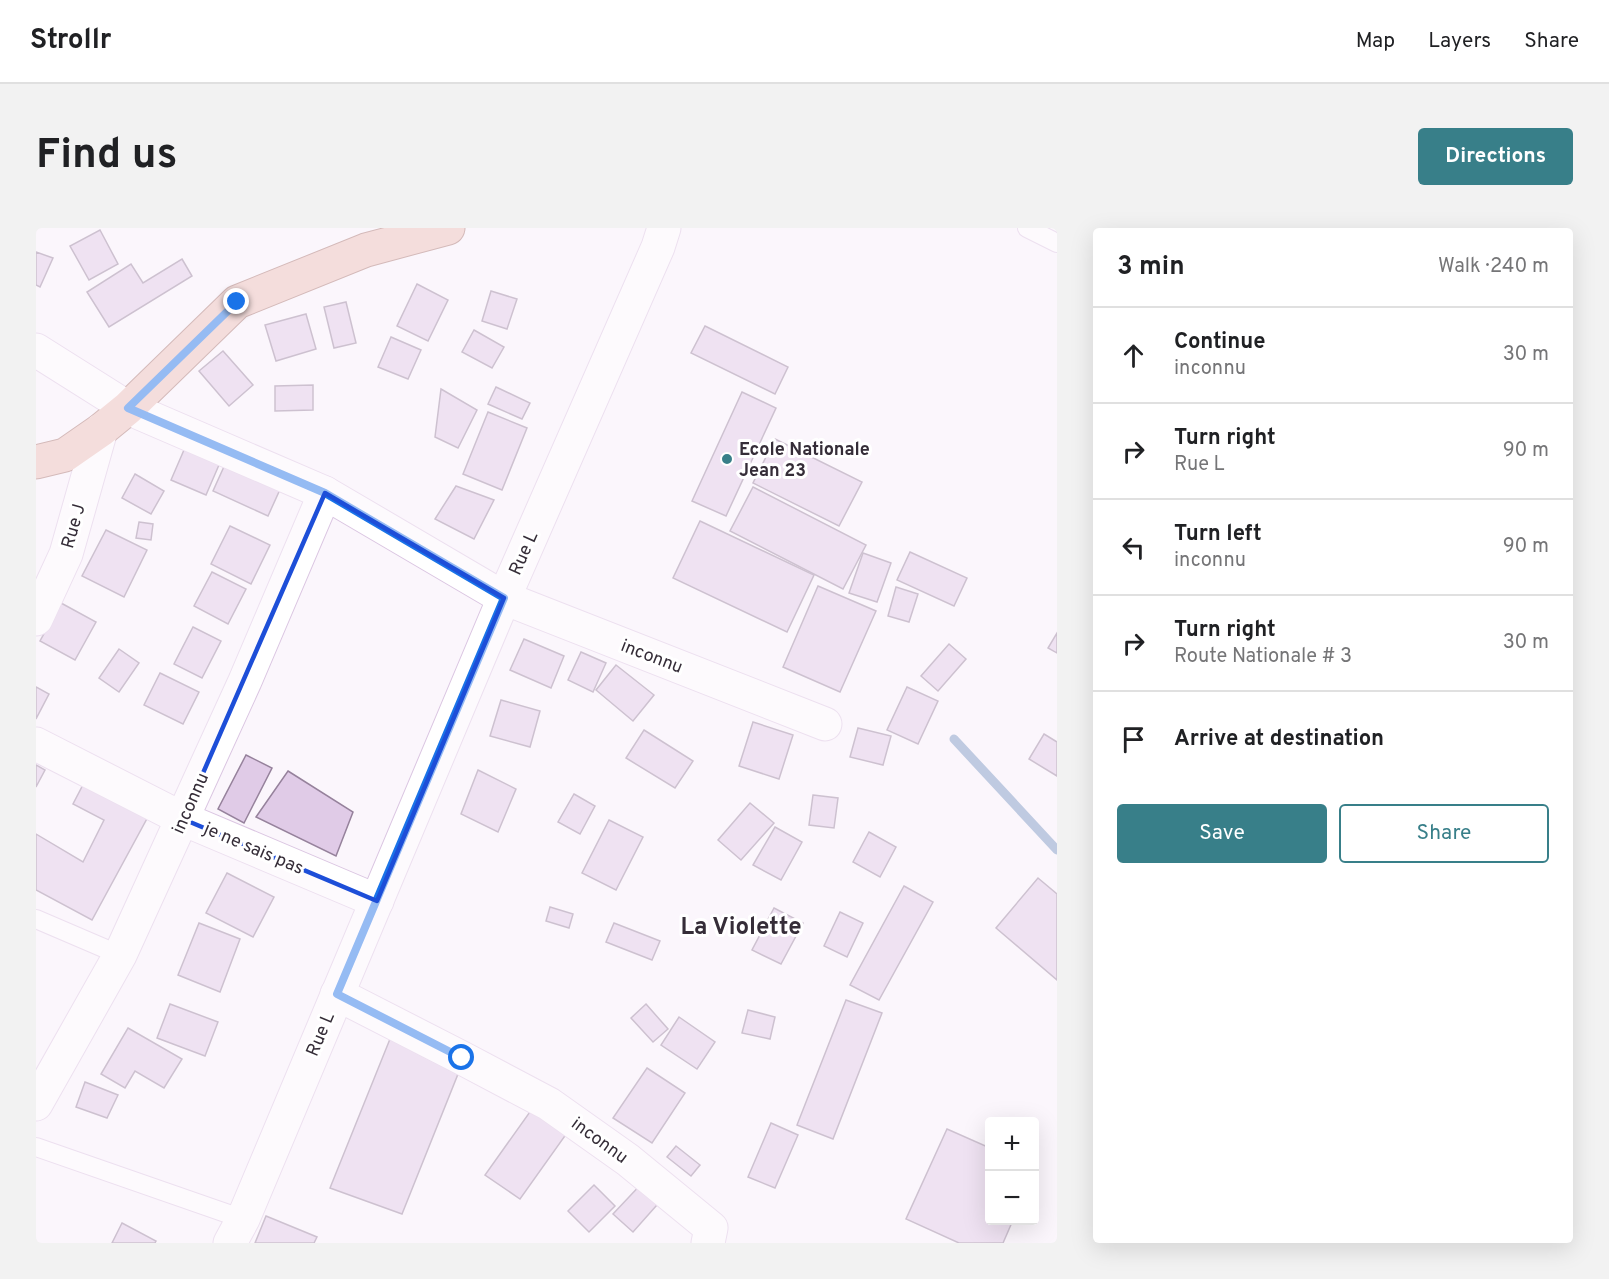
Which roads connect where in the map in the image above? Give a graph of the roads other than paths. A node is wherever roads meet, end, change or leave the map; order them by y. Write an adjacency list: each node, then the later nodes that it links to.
1 (448, 228): 6 (main road)
2 (664, 228): 10 (street, Rue L)
3 (1027, 228): 4 (lane)
4 (1057, 243)
5 (36, 350): 6 (street, inconnu)
6 (128, 408): 7 (main road); 9 (street, inconnu)
7 (101, 430): 8 (main road); 11 (street, Rue J)
8 (36, 462)
9 (325, 493): 10 (street, inconnu); 14 (street, inconnu)
10 (504, 598): 12 (street, inconnu); 15 (street, Rue L)
11 (36, 619)
12 (825, 724)
13 (36, 744): 14 (street, je ne sais pas)
14 (183, 819): 15 (street, je ne sais pas); 17 (street, inconnu)
15 (377, 901): 18 (street, Rue L)
16 (36, 919): 17 (lane)
17 (120, 955): 19 (street, inconnu)
18 (337, 994): 21 (street, Rue L); 22 (street, inconnu)
19 (36, 1104)
20 (36, 1147): 21 (lane)
21 (236, 1231)
22 (708, 1243)

